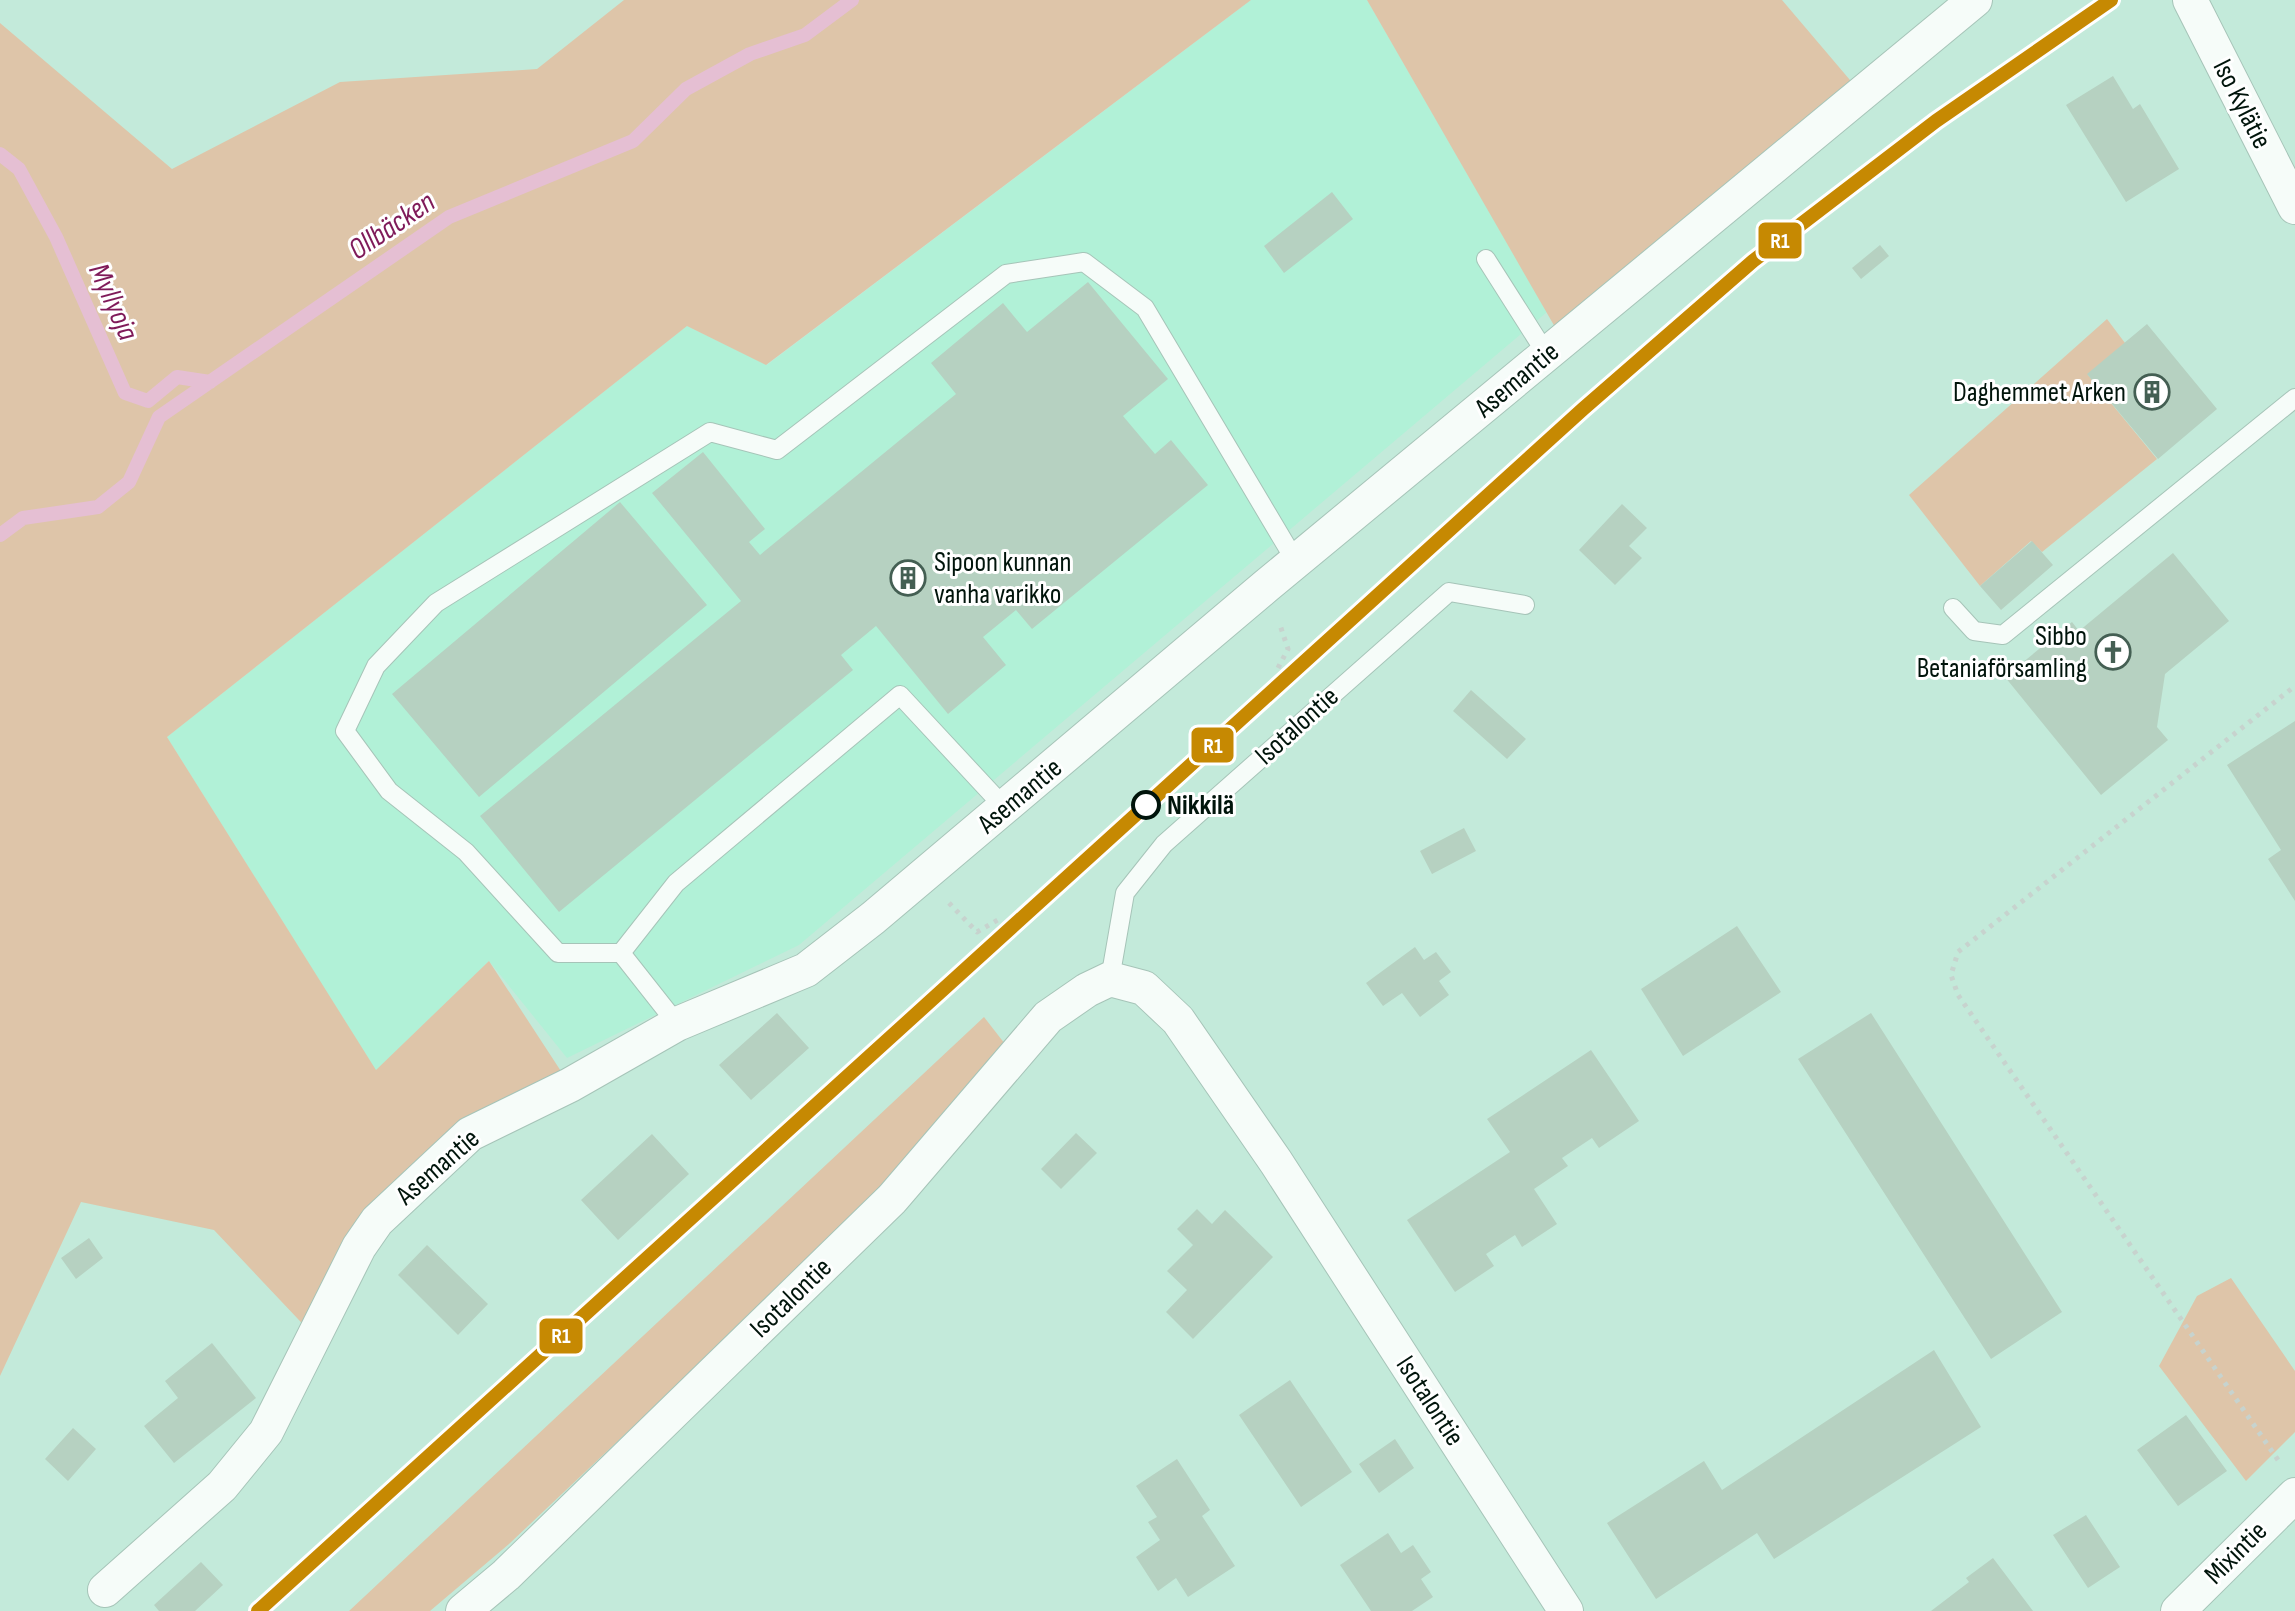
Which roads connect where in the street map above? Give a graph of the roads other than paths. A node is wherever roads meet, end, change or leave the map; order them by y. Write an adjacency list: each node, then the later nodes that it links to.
1 (1975, 0): 5 (street, Asemantie)
2 (2190, 0): 3 (street, Iso Kylätie)
3 (2295, 207)
4 (1486, 259): 5 (lane)
5 (1547, 355): 7 (street, Asemantie)
6 (2295, 398): 9 (lane)
7 (1296, 562): 10 (street, Asemantie); 11 (lane)
8 (1525, 605): 12 (lane, Isotalontie)
9 (1953, 608)
10 (1005, 808): 11 (lane); 13 (street, Asemantie)
11 (621, 953): 13 (lane)
12 (1110, 979): 16 (street, Isotalontie); 17 (street, Isotalontie)
13 (677, 1024): 15 (street, Asemantie)
14 (2292, 1507): 18 (street, Mixintie)
15 (105, 1590)
16 (463, 1611)
17 (1566, 1611)
18 (2178, 1611)

